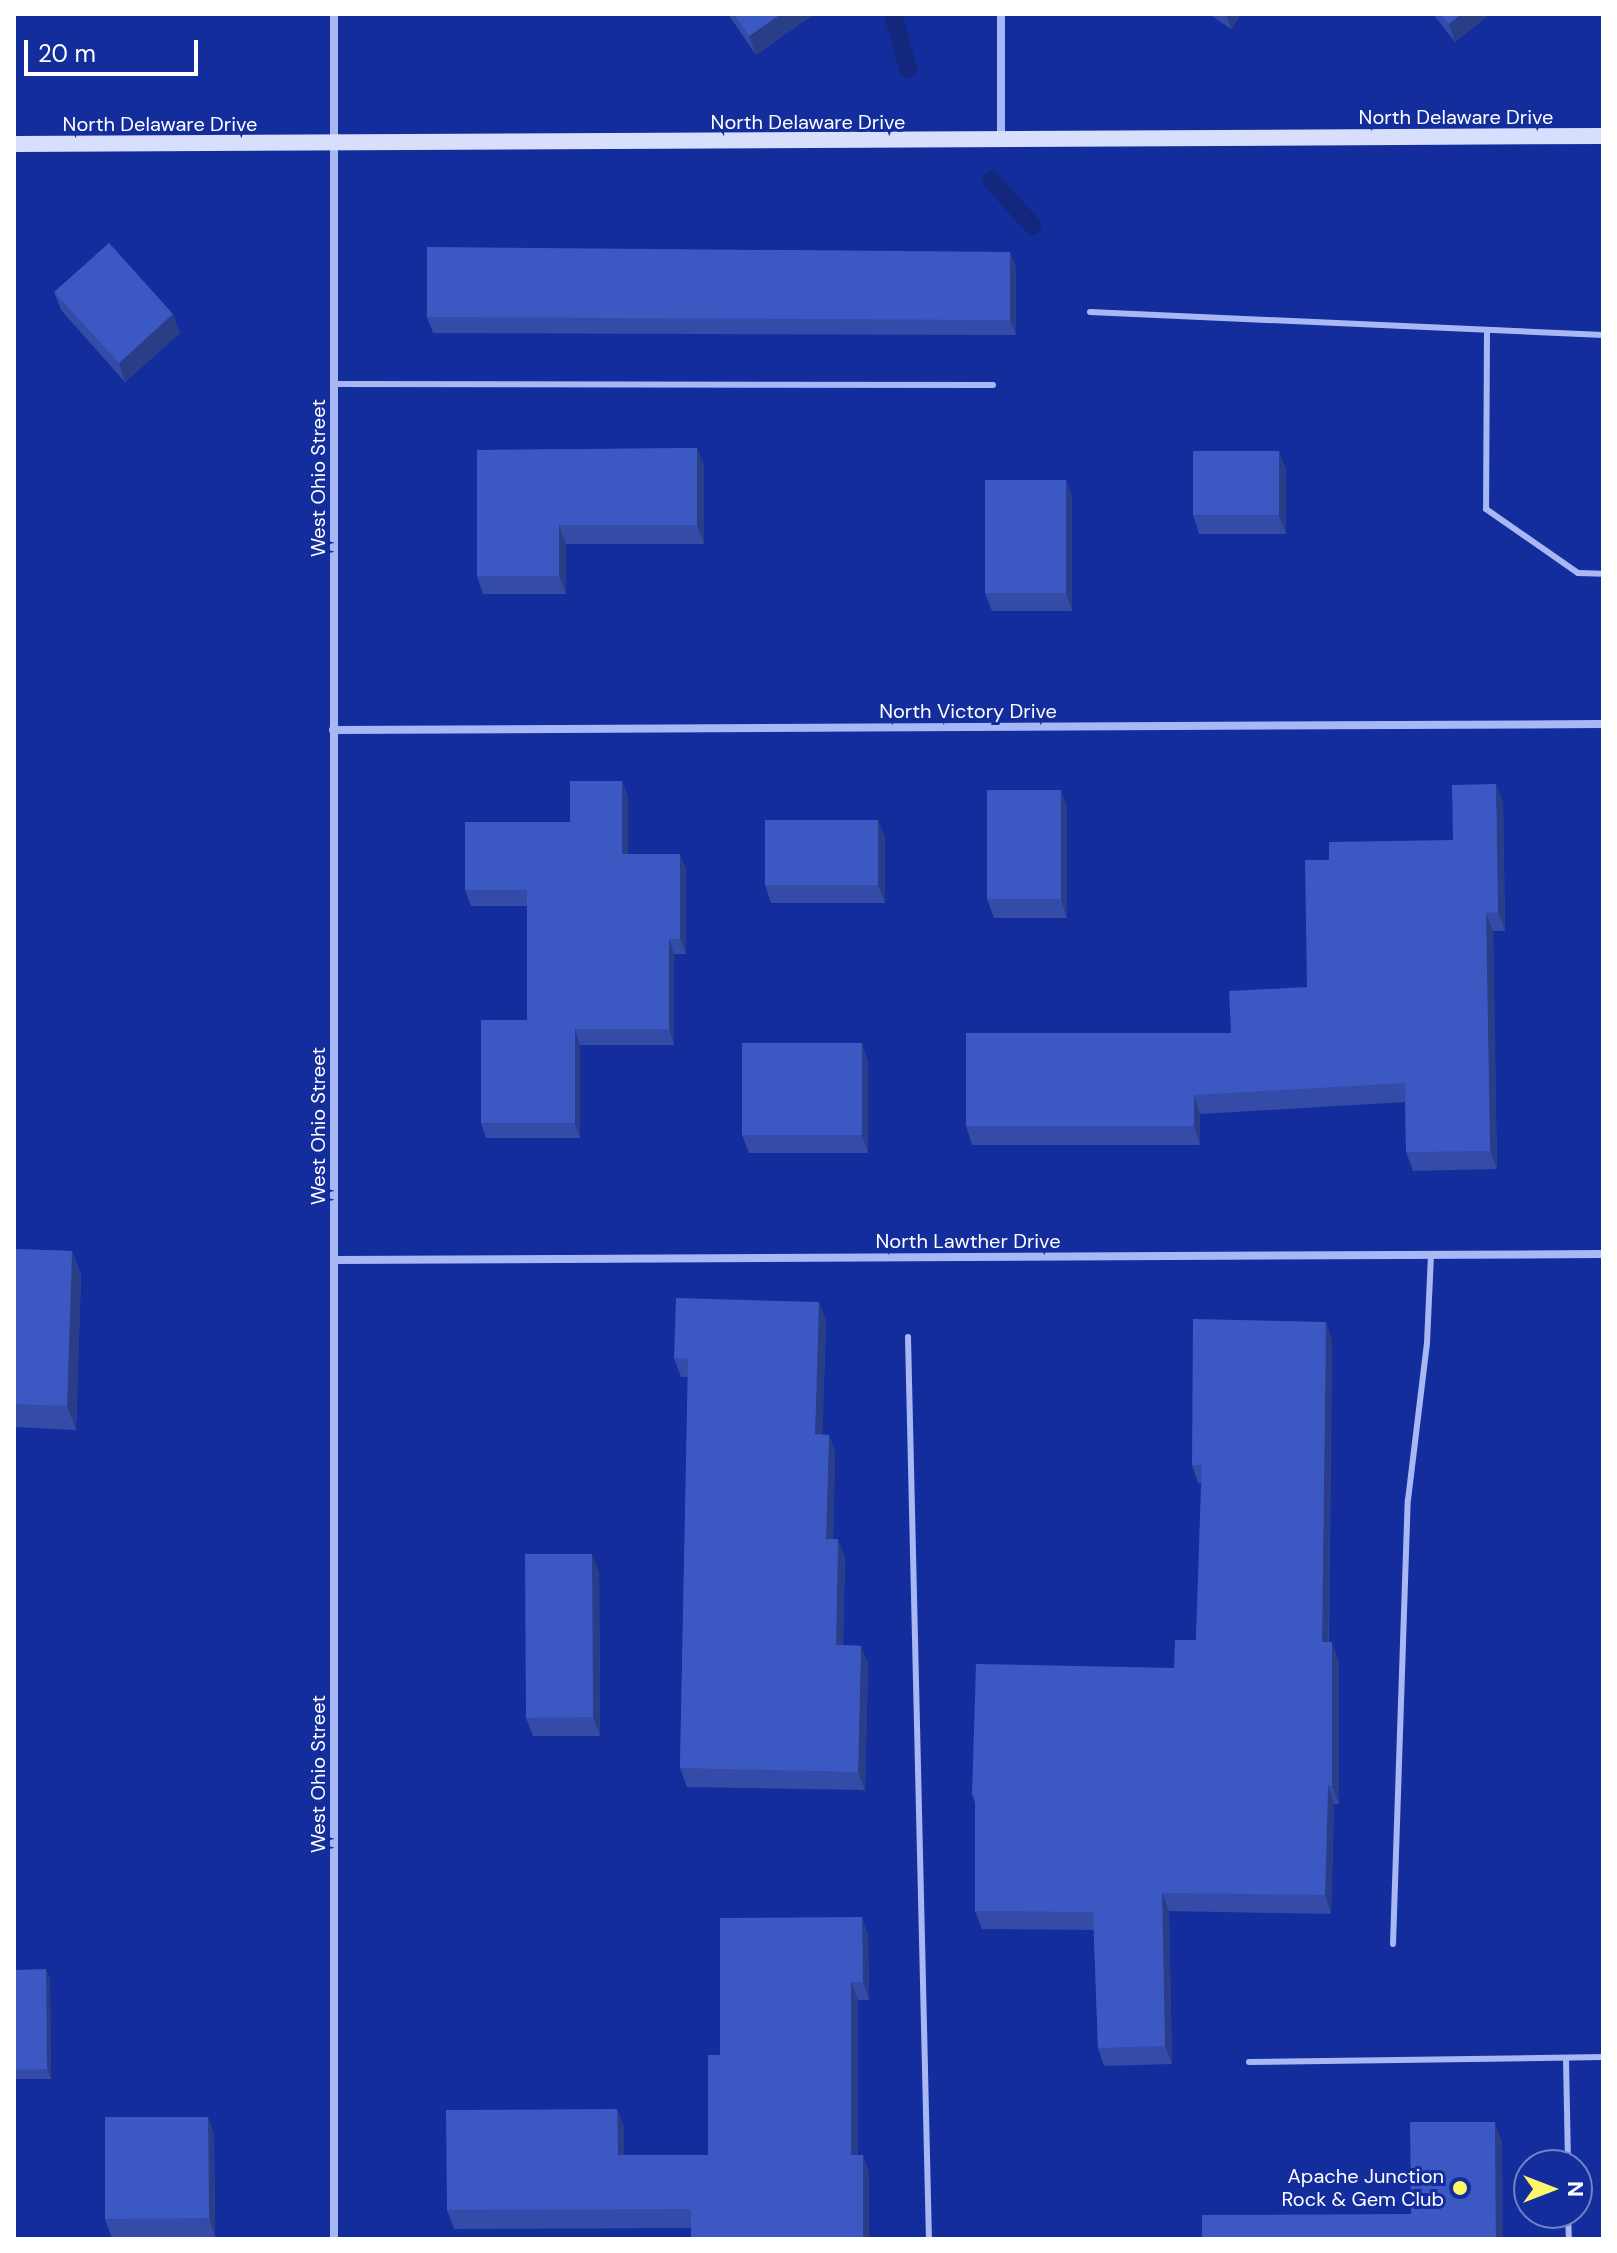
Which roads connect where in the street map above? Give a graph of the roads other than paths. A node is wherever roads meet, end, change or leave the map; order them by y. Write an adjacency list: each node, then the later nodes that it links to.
1 (334, 14): 5 (street, West Ohio Street)
2 (1001, 14): 4 (street)
3 (1603, 136): 4 (street, North Delaware Drive)
4 (1001, 141): 5 (street, North Delaware Drive)
5 (334, 143): 6 (street, North Delaware Drive); 10 (street, West Ohio Street)
6 (14, 144)
7 (1090, 312): 8 (lane)
8 (1487, 330): 9 (lane); 12 (lane)
9 (1603, 335)
10 (334, 384): 11 (lane); 14 (street, West Ohio Street)
11 (993, 385)
12 (1603, 574)
13 (1603, 724): 14 (street, North Victory Drive)
14 (333, 730): 17 (street, West Ohio Street)
15 (1603, 1254): 16 (street, North Lawther Drive)
16 (1431, 1255): 17 (street, North Lawther Drive); 19 (lane)
17 (334, 1260): 24 (street, West Ohio Street)
18 (908, 1337): 25 (lane)
19 (1393, 1944)
20 (1603, 2057): 21 (lane)
21 (1566, 2058): 22 (lane); 23 (lane)
22 (1249, 2062)
23 (1568, 2149)
24 (334, 2239)
25 (929, 2239)

